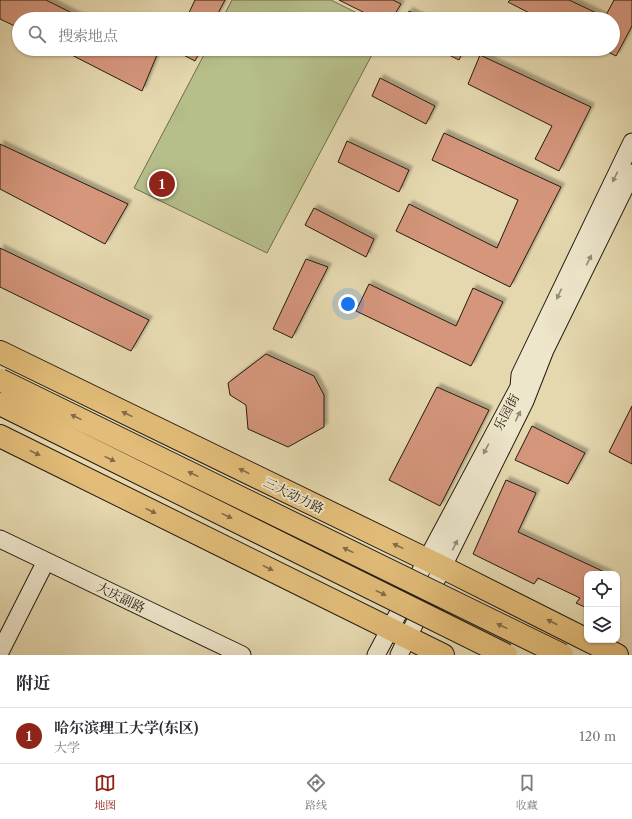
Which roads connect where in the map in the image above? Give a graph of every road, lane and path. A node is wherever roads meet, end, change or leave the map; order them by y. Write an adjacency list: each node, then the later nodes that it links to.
1 (632, 142): 9 (main road, 乐园街, one-way to 9)
2 (632, 173): 9 (main road, 乐园街, one-way to 2)
3 (0, 352): 9 (highway, 三大动力路, one-way to 3)
4 (0, 380): 18 (highway, one-way to 4, bridge)
5 (0, 404): 17 (highway, one-way to 17, bridge)
6 (0, 436): 11 (highway, one-way to 11)
7 (0, 539): 8 (main road, 大庆副路)
8 (46, 561): 13 (main road); 14 (main road, 大庆副路)
9 (436, 564): 10 (highway, 三大动力路, one-way to 9); 11 (main road, 乐园街)
10 (584, 638)
11 (399, 641): 15 (main road, 乐园街); 16 (highway)
12 (593, 643): 19 (highway, 三大动力路)
13 (0, 652)
14 (242, 655)
15 (376, 655)
16 (443, 655)
17 (506, 655)
18 (562, 655)
19 (617, 655)

